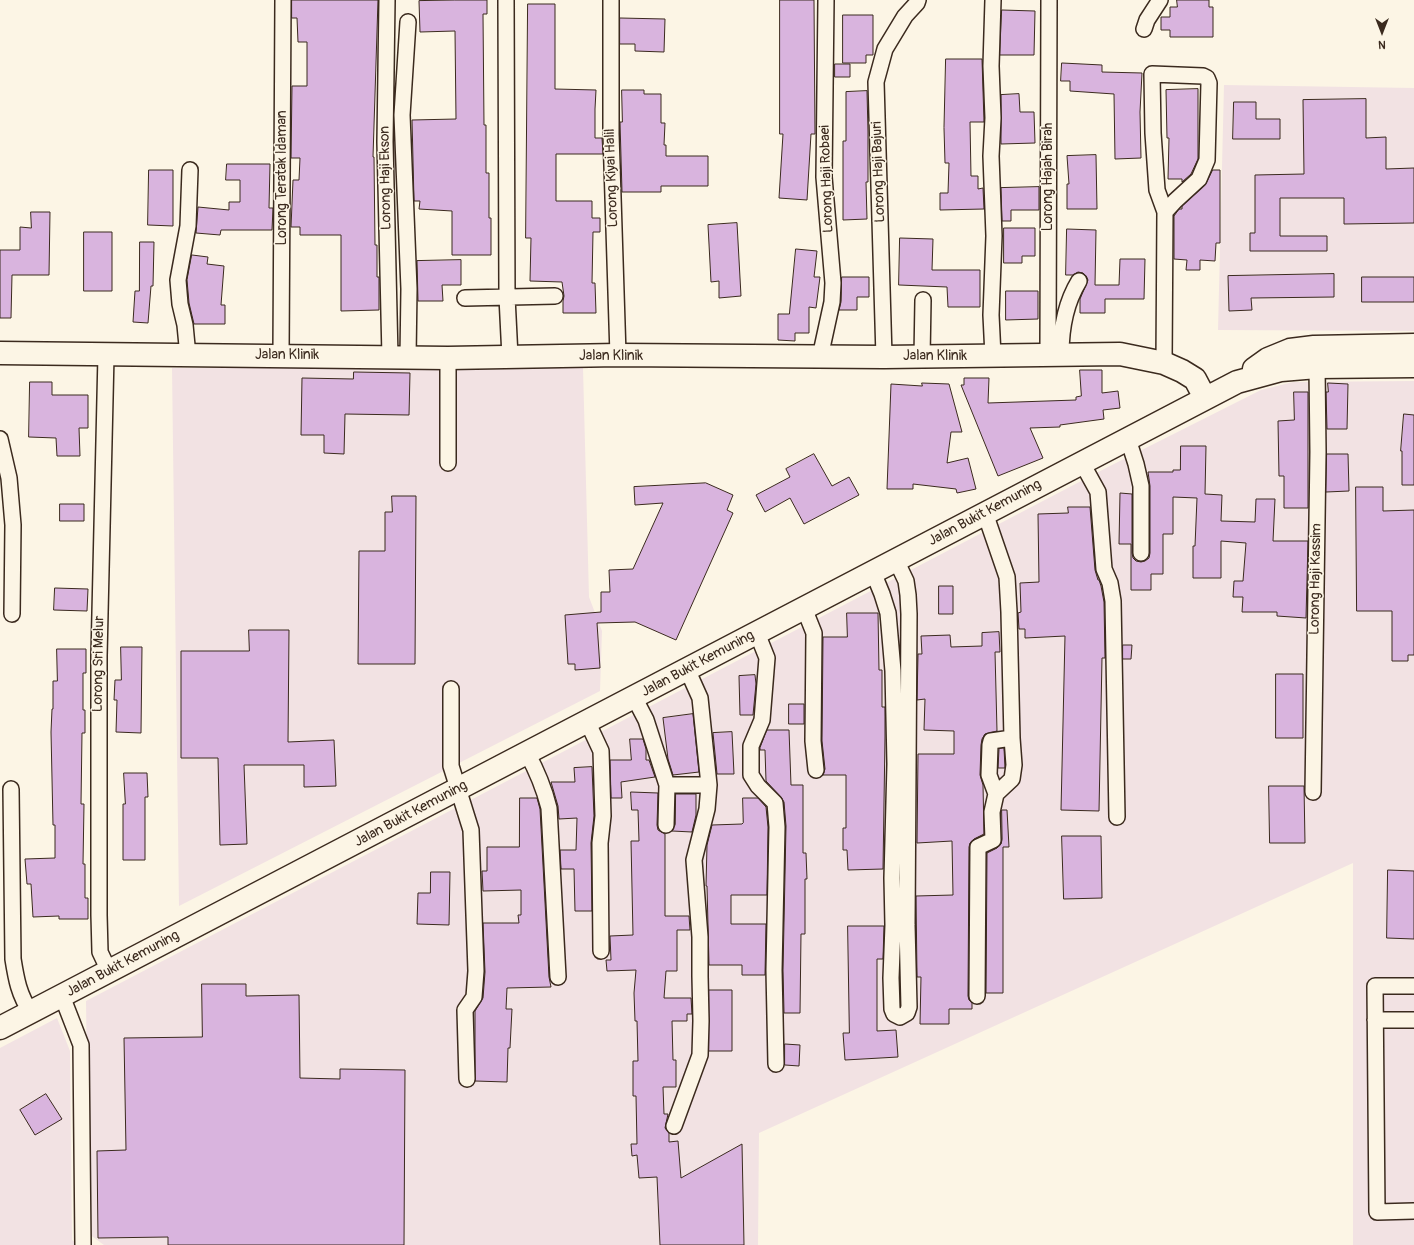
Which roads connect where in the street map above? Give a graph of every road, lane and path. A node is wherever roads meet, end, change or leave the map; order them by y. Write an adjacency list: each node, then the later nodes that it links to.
1 (283, 0): 23 (street, Lorong Teratak Idaman)
2 (386, 0): 27 (street, Lorong Haji Ekson)
3 (506, 0): 16 (street)
4 (611, 0): 24 (street, Lorong Kiyai Halil)
5 (826, 0): 29 (street, Lorong Haji Robaei)
6 (918, 0): 30 (street, Lorong Haji Bajuri)
7 (993, 0): 26 (street)
8 (1049, 0): 21 (street, Lorong Hajah Birah)
9 (1160, 0): 11 (street)
10 (408, 22): 27 (street)
11 (1144, 29)
12 (190, 170): 25 (street)
13 (1165, 212): 13 (street); 34 (street)
14 (1079, 281): 21 (street)
15 (555, 296): 16 (street)
16 (507, 297): 17 (street); 28 (street)
17 (465, 298)
18 (923, 300): 31 (street)
19 (1414, 345): 37 (main road)
20 (0, 353): 22 (main road, Jalan Klinik)
21 (1054, 354): 26 (main road, Jalan Klinik); 34 (main road, Jalan Klinik)
22 (106, 355): 25 (main road, Jalan Klinik); 67 (street, Lorong Sri Melur)
23 (281, 355): 25 (main road, Jalan Klinik); 27 (main road, Jalan Klinik)
24 (618, 355): 28 (main road, Jalan Klinik); 29 (main road, Jalan Klinik)
25 (188, 356)
26 (993, 356): 31 (main road, Jalan Klinik)
27 (399, 357): 32 (main road, Jalan Klinik)
28 (510, 357): 32 (main road, Jalan Klinik)
29 (822, 357): 30 (main road, Jalan Klinik)
30 (884, 357): 31 (main road, Jalan Klinik)
31 (922, 357)
32 (448, 358): 41 (street)
33 (1414, 359): 36 (street)
34 (1164, 363): 38 (main road, Jalan Klinik)
35 (1414, 366): 36 (main road, Jalan Bukit Kemuning)
36 (1317, 367): 37 (main road, Jalan Bukit Kemuning); 61 (street, Lorong Haji Kassim)
37 (1237, 382): 38 (main road, Jalan Bukit Kemuning)
38 (1205, 398): 39 (main road, Jalan Bukit Kemuning)
39 (1128, 439): 42 (main road, Jalan Bukit Kemuning); 44 (street)
40 (0, 440): 48 (street)
41 (448, 463)
42 (1082, 463): 43 (main road, Jalan Bukit Kemuning); 63 (street)
43 (985, 513): 45 (main road, Jalan Bukit Kemuning); 54 (street)
44 (1141, 553)
45 (896, 560): 46 (main road, Jalan Bukit Kemuning); 65 (street)
46 (873, 572): 47 (main road, Jalan Bukit Kemuning); 65 (street)
47 (804, 608): 49 (main road, Jalan Bukit Kemuning); 56 (street)
48 (12, 614)
49 (757, 633): 50 (main road, Jalan Bukit Kemuning); 76 (street)
50 (687, 669): 52 (main road, Jalan Bukit Kemuning); 58 (street)
51 (451, 689): 60 (street)
52 (634, 697): 53 (main road, Jalan Bukit Kemuning); 57 (street)
53 (587, 722): 55 (main road, Jalan Bukit Kemuning); 66 (street)
54 (1012, 738): 62 (street); 62 (street)
55 (527, 753): 60 (main road, Jalan Bukit Kemuning); 68 (street)
56 (816, 770)
57 (667, 785): 58 (street); 64 (street)
58 (709, 785): 78 (street)
59 (11, 789): 72 (street)
60 (457, 789): 67 (main road, Jalan Bukit Kemuning); 77 (street)
61 (1313, 792)
62 (996, 794): 71 (street)
63 (1117, 817)
64 (666, 825)
65 (900, 925): 65 (street)
66 (601, 951)
67 (109, 972): 70 (main road, Jalan Bukit Kemuning)
68 (558, 977)
69 (1414, 986): 73 (street)
70 (62, 996): 72 (main road, Jalan Bukit Kemuning); 80 (street)
71 (977, 996)
72 (31, 1012): 75 (main road, Jalan Bukit Kemuning)
73 (1375, 1020): 74 (street); 79 (street)
74 (1414, 1020)
75 (0, 1028)
76 (776, 1064)
77 (467, 1079)
78 (674, 1126)
79 (1414, 1211)
80 (83, 1245)

